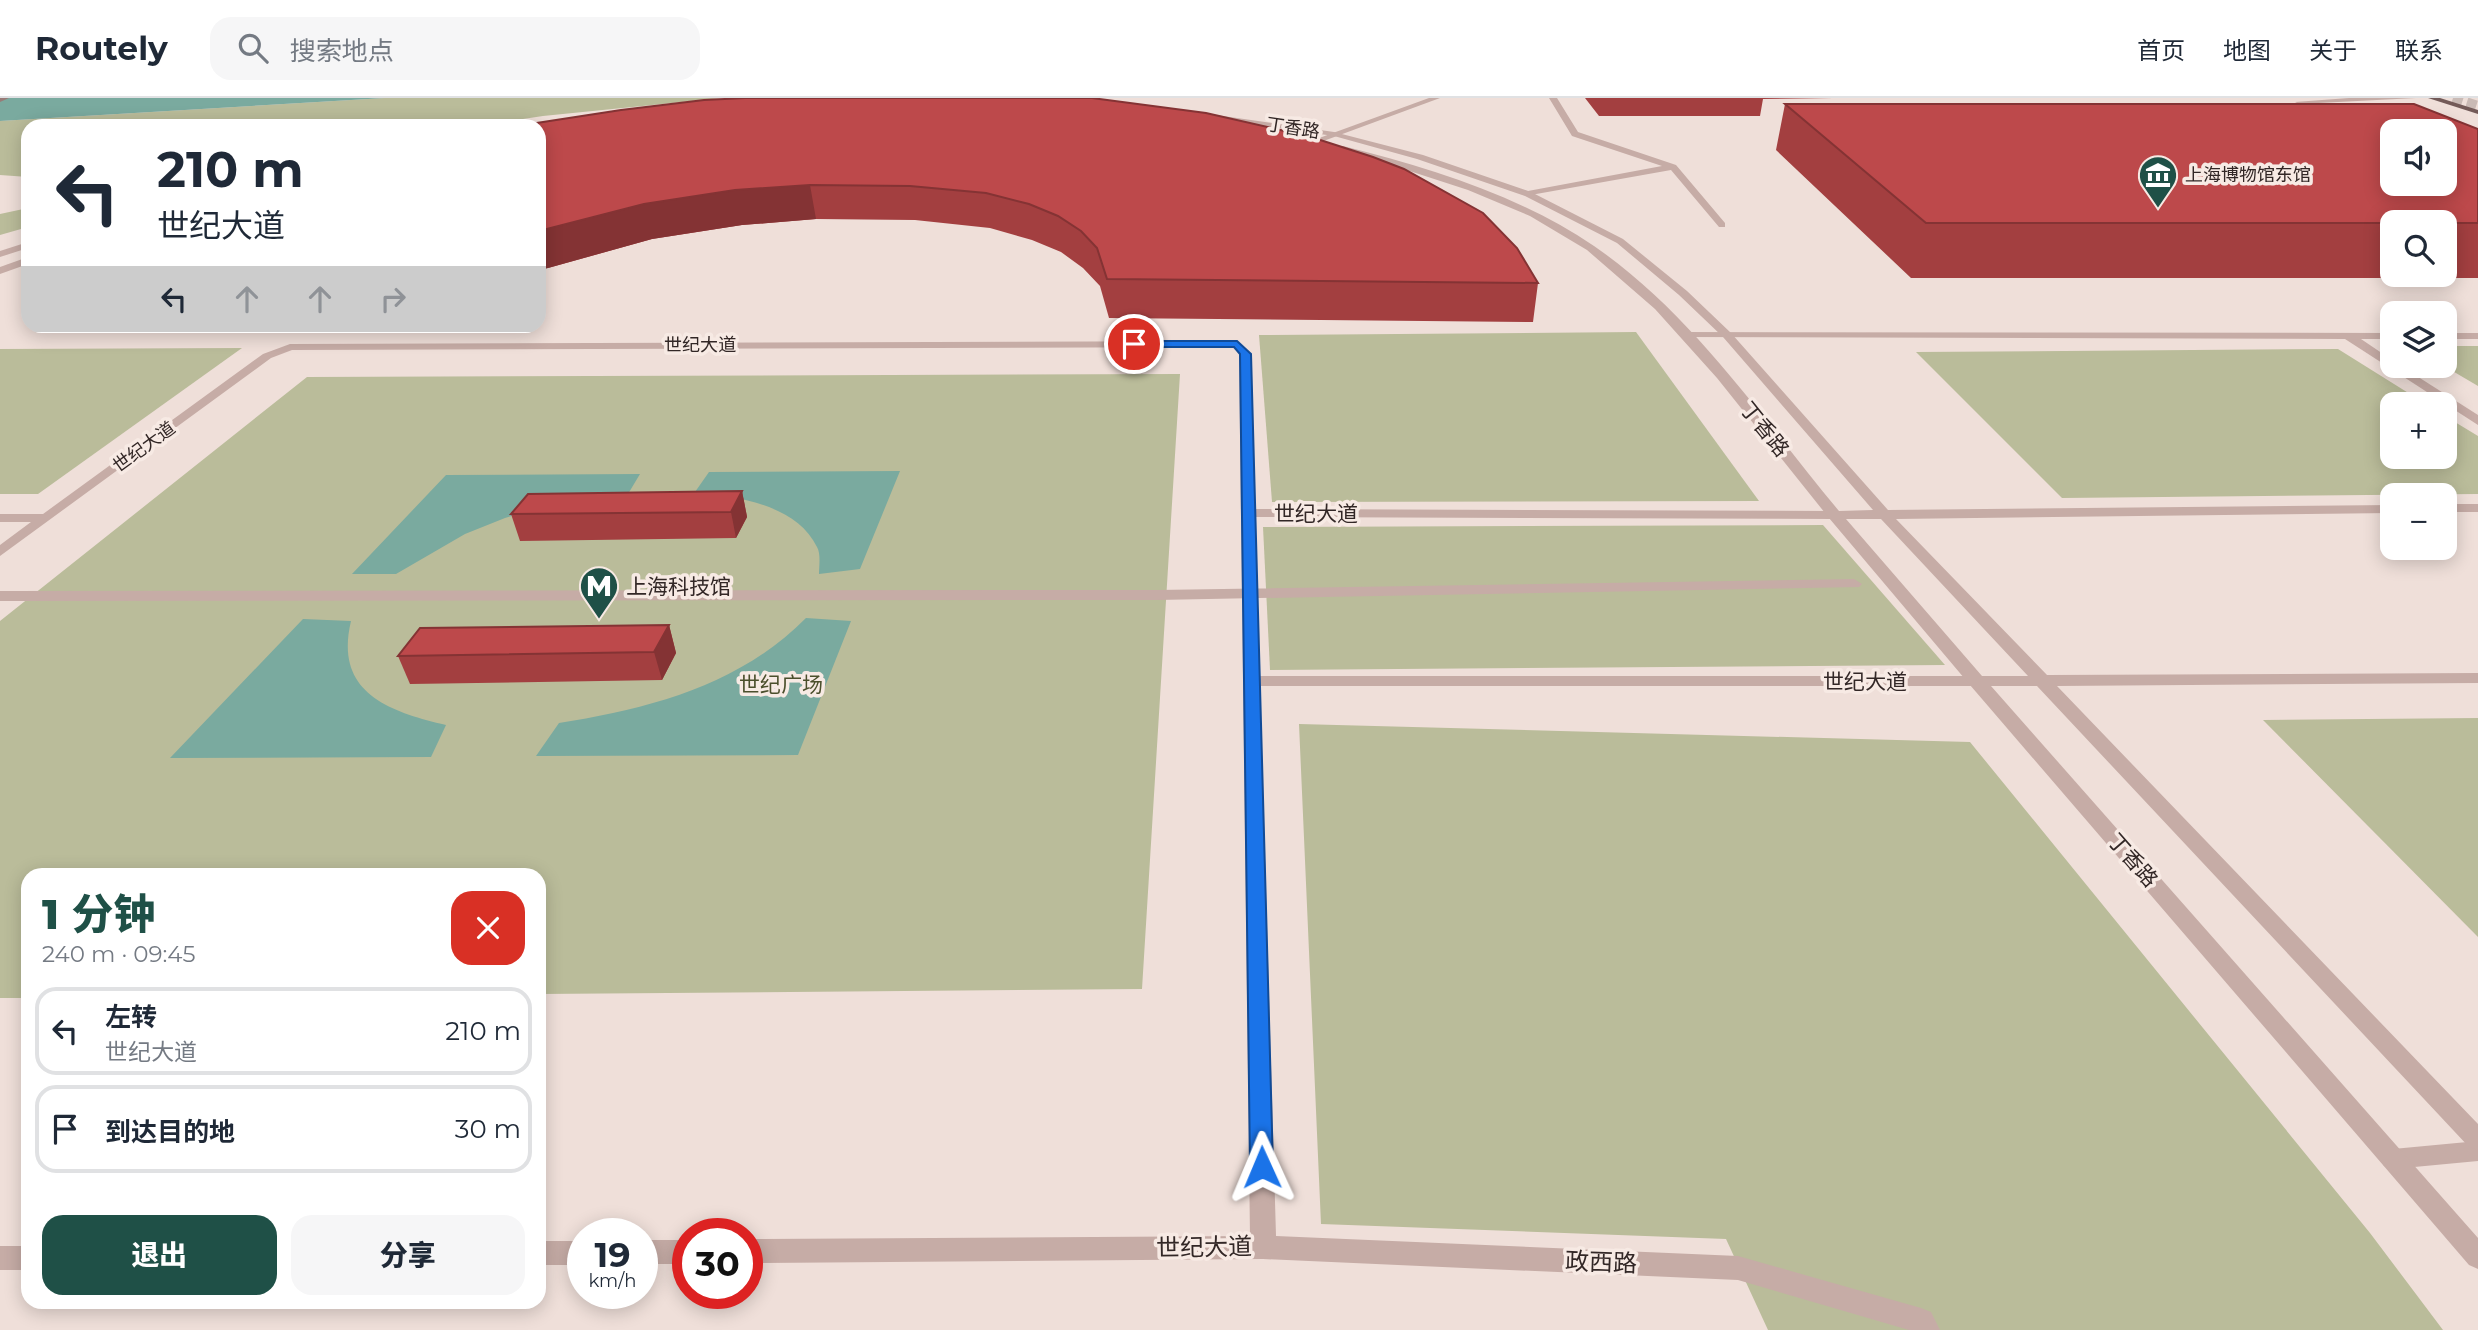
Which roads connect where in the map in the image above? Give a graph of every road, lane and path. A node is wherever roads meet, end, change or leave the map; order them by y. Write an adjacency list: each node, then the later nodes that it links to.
1 (5, 98): 7 (main road)
2 (1436, 98): 11 (street)
3 (1553, 98): 13 (street)
4 (2288, 98): 8 (street)
5 (2412, 98): 8 (street)
6 (2432, 98): 10 (main road)
7 (0, 100)
8 (2299, 102): 9 (street)
9 (2322, 110)
10 (2478, 112)
11 (1334, 134): 12 (street); 12 (street, 丁香路); 14 (street, 丁香路)
12 (1315, 141): 20 (street, 丁香路)
13 (1673, 167): 14 (street); 15 (street)
14 (1528, 194): 21 (street, 丁香路)
15 (1722, 225)
16 (21, 247): 17 (street)
17 (0, 254)
18 (21, 263): 19 (street)
19 (0, 271)
20 (1684, 334): 21 (street); 33 (street, 丁香路)
21 (1727, 335): 22 (street); 34 (street, 丁香路)
22 (2348, 336): 23 (street); 26 (street)
23 (2380, 336)
24 (2457, 336): 25 (street)
25 (2478, 336)
26 (2380, 357)
27 (2413, 378): 28 (street)
28 (2478, 421)
29 (2457, 508): 30 (street)
30 (2478, 508)
31 (2380, 509): 34 (street, 世纪大道)
32 (1248, 513): 33 (street, 世纪大道); 36 (street, 世纪大道); 39 (street, 世纪大道)
33 (1834, 514): 34 (street, 世纪大道); 43 (street, 丁香路)
34 (1885, 515): 44 (street, 丁香路)
35 (0, 518): 36 (street)
36 (47, 518): 37 (street, 世纪大道)
37 (0, 552)
38 (1854, 584): 39 (street)
39 (1250, 592): 40 (street); 42 (street, 世纪大道)
40 (0, 596)
41 (2478, 678): 44 (street, 世纪大道)
42 (1252, 681): 43 (street, 世纪大道); 48 (street, 世纪大道)
43 (1976, 681): 44 (street, 世纪大道); 47 (street, 丁香路)
44 (2043, 681): 45 (street, 丁香路)
45 (2478, 1140)
46 (2478, 1151): 47 (street)
47 (2393, 1159): 52 (street, 丁香路)
48 (1263, 1248): 49 (street, 世纪大道); 55 (street, 政西路)
49 (763, 1251)
50 (546, 1253): 51 (street)
51 (567, 1253)
52 (2478, 1257)
53 (0, 1258): 54 (street)
54 (21, 1258)
55 (1926, 1330)

